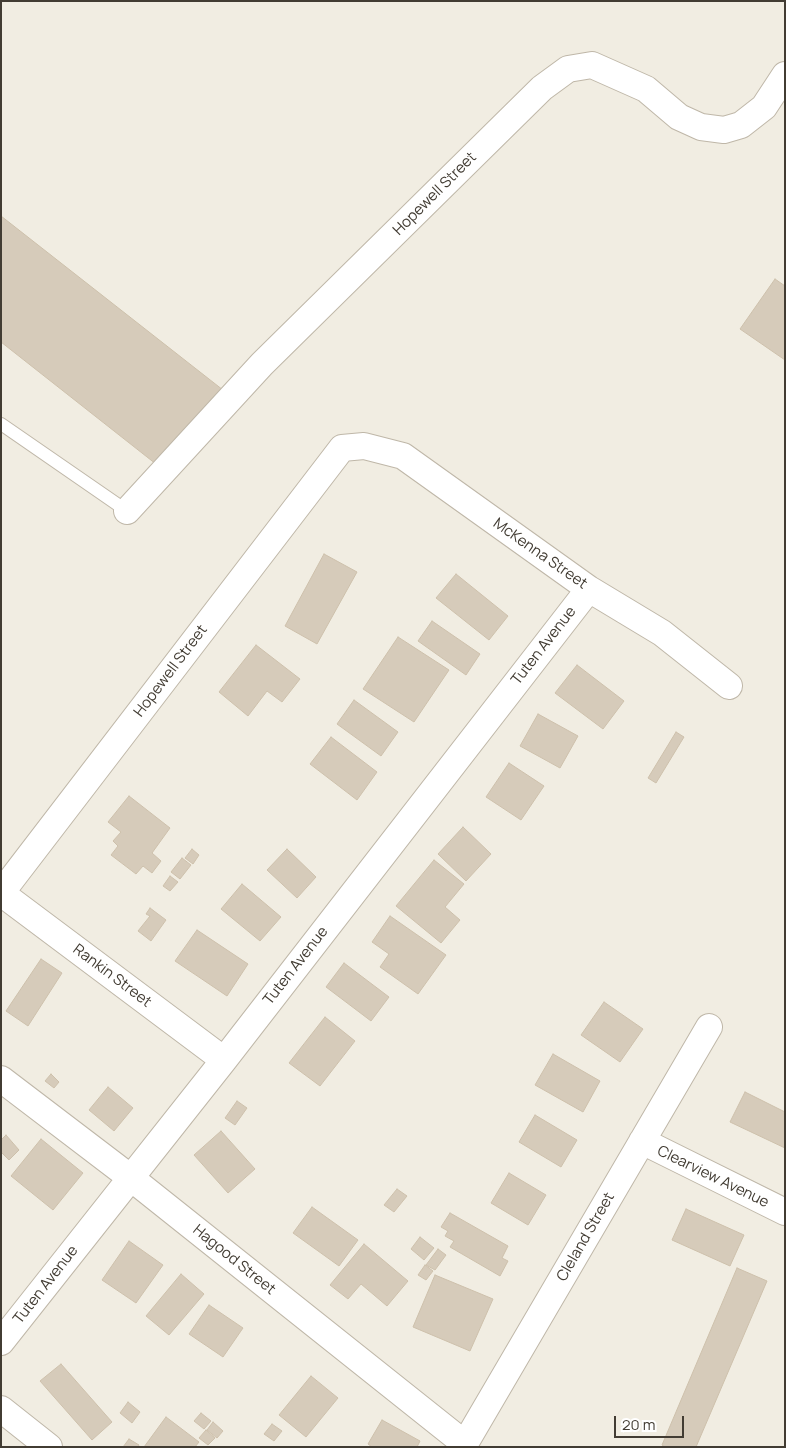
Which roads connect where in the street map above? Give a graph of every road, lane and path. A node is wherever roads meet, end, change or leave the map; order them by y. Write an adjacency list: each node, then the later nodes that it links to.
1 (785, 75): 4 (street, Hopewell Street)
2 (1, 424): 4 (lane)
3 (342, 448): 5 (street, McKenna Street); 7 (street, Hopewell Street)
4 (127, 511)
5 (589, 589): 6 (street, McKenna Street); 9 (street, Tuten Avenue)
6 (729, 686)
7 (1, 893): 9 (street, Rankin Street)
8 (709, 1027): 11 (street, Cleland Street)
9 (224, 1060): 12 (street, Tuten Avenue)
10 (1, 1079): 12 (street, Hagood Street)
11 (642, 1141): 13 (street, Clearview Avenue); 16 (street, Cleland Street)
12 (131, 1178): 14 (street, Tuten Avenue); 16 (street, Hagood Street)
13 (785, 1212)
14 (1, 1342)
15 (1, 1409): 17 (street)
16 (464, 1445)
17 (48, 1447)

